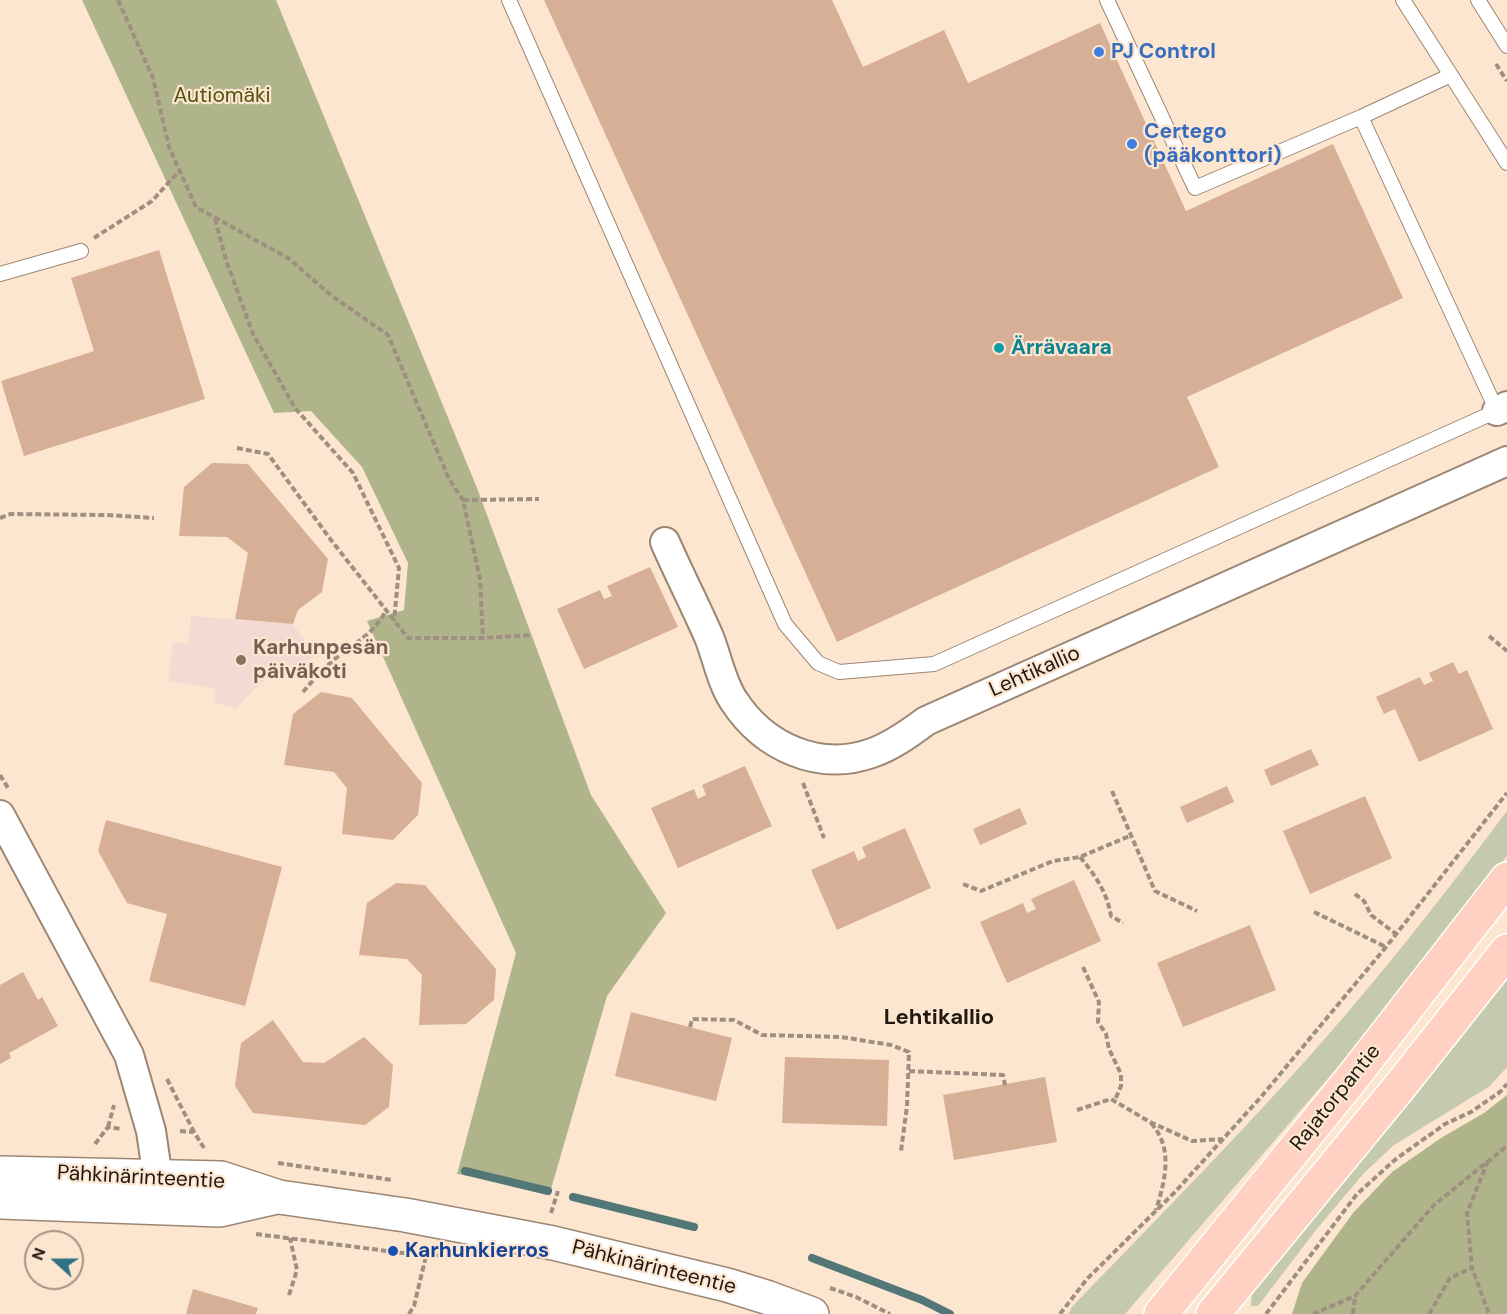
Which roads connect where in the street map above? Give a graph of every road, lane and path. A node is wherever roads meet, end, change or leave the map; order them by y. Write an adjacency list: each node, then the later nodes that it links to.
1 (118, 0): 10 (path)
2 (509, 0): 14 (lane)
3 (1107, 0): 8 (lane)
4 (1403, 0): 7 (lane)
5 (1478, 0): 6 (lane)
6 (1507, 46)
7 (1451, 75): 8 (lane); 9 (lane)
8 (1361, 117): 14 (lane)
9 (1507, 163)
10 (180, 170): 11 (path); 12 (path)
11 (215, 218): 18 (path); 23 (path)
12 (81, 250): 13 (lane)
13 (0, 274)
14 (1502, 409)
15 (237, 447): 22 (path)
16 (1507, 461): 29 (street, Lehtikallio)
17 (539, 499): 18 (path)
18 (463, 500): 26 (path)
19 (0, 518): 20 (path)
20 (154, 518)
21 (665, 542): 29 (street, Lehtikallio)
22 (386, 610): 23 (path); 28 (path)
23 (394, 621): 26 (path)
24 (532, 635): 26 (path)
25 (1489, 636): 27 (path)
26 (483, 638)
27 (1507, 651)
28 (303, 692)
29 (798, 753): 34 (path)
30 (1113, 790): 33 (path)
31 (1507, 793): 42 (path)
32 (0, 815): 59 (street)
33 (1132, 835): 35 (path); 39 (path)
34 (824, 838)
35 (1080, 857): 37 (path); 41 (path)
36 (1507, 879): 68 (main road, Rajatorpantie)
37 (963, 884)
38 (1354, 894): 42 (path)
39 (1197, 910)
40 (1314, 912): 43 (path)
41 (1123, 924)
42 (1396, 934): 43 (path)
43 (1386, 947): 53 (path)
44 (1507, 951): 71 (main road, Rajatorpantie)
45 (1083, 967): 50 (path)
46 (690, 1027): 47 (path)
47 (908, 1071): 48 (path); 55 (path)
48 (1005, 1084)
49 (1507, 1084): 76 (path)
50 (1115, 1100): 51 (path); 52 (path)
51 (1077, 1110)
52 (1150, 1122): 53 (path); 61 (path)
53 (1223, 1139): 61 (path)
54 (1507, 1146): 56 (path)
55 (901, 1151)
56 (1489, 1160): 67 (path); 70 (path)
57 (0, 1173): 59 (street, Pähkinärinteentie)
58 (558, 1191): 62 (path)
59 (161, 1192): 60 (street, Pähkinärinteentie); 73 (street, Pähkinärinteentie)
60 (0, 1202)
61 (1156, 1210): 74 (path)
62 (551, 1213)
63 (251, 1233): 64 (path)
64 (290, 1238): 66 (path); 69 (path)
65 (450, 1255): 66 (path)
66 (426, 1256): 72 (path)
67 (1472, 1268): 79 (path); 80 (path)
68 (1185, 1284): 71 (street); 75 (main road, Rajatorpantie)
69 (289, 1294)
70 (1355, 1296): 77 (path); 78 (path)
71 (1218, 1312)
72 (409, 1314)
73 (812, 1314)
74 (1060, 1314)
75 (1161, 1314)
76 (1266, 1314)
77 (1312, 1314)
78 (1353, 1314)
79 (1429, 1314)
80 (1489, 1314)

